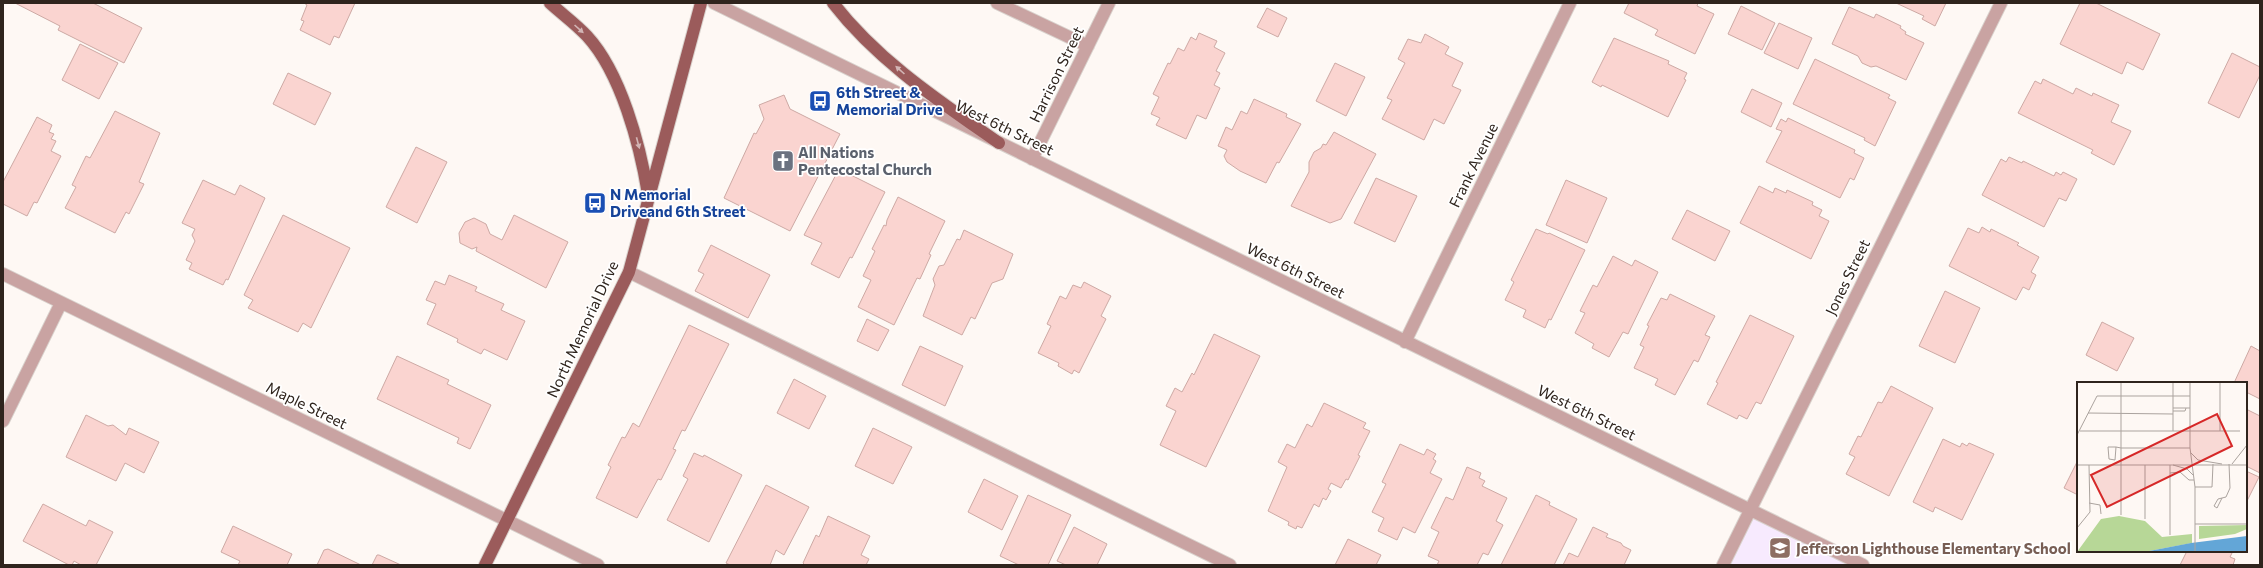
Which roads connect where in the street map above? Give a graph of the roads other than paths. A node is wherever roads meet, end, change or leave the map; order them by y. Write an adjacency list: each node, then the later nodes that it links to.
1 (550, 3): 12 (main road, one-way to 12)
2 (701, 3): 12 (main road, North Memorial Drive)
3 (714, 3): 10 (street, West 6th Street)
4 (833, 3): 10 (main road, one-way to 4)
5 (997, 3): 9 (street)
6 (1109, 3): 9 (street, Harrison Street)
7 (1570, 3): 16 (street, Frank Avenue)
8 (2001, 3): 18 (street, Jones Street)
9 (1088, 46): 11 (street, Harrison Street)
10 (999, 143): 11 (street, West 6th Street)
11 (1032, 159): 16 (street, West 6th Street)
12 (649, 198): 13 (main road, North Memorial Drive)
13 (629, 272): 19 (main road, North Memorial Drive); 22 (street)
14 (3, 274): 15 (street, Maple Street)
15 (61, 303): 17 (street); 19 (street, Maple Street)
16 (1405, 342): 18 (street, West 6th Street)
17 (3, 421)
18 (1750, 510): 23 (street, Jones Street); 24 (street, West 6th Street)
19 (507, 521): 20 (main road, North Memorial Drive); 21 (street, Maple Street)
20 (485, 565)
21 (598, 565)
22 (1230, 565)
23 (1723, 565)
24 (1863, 565)

